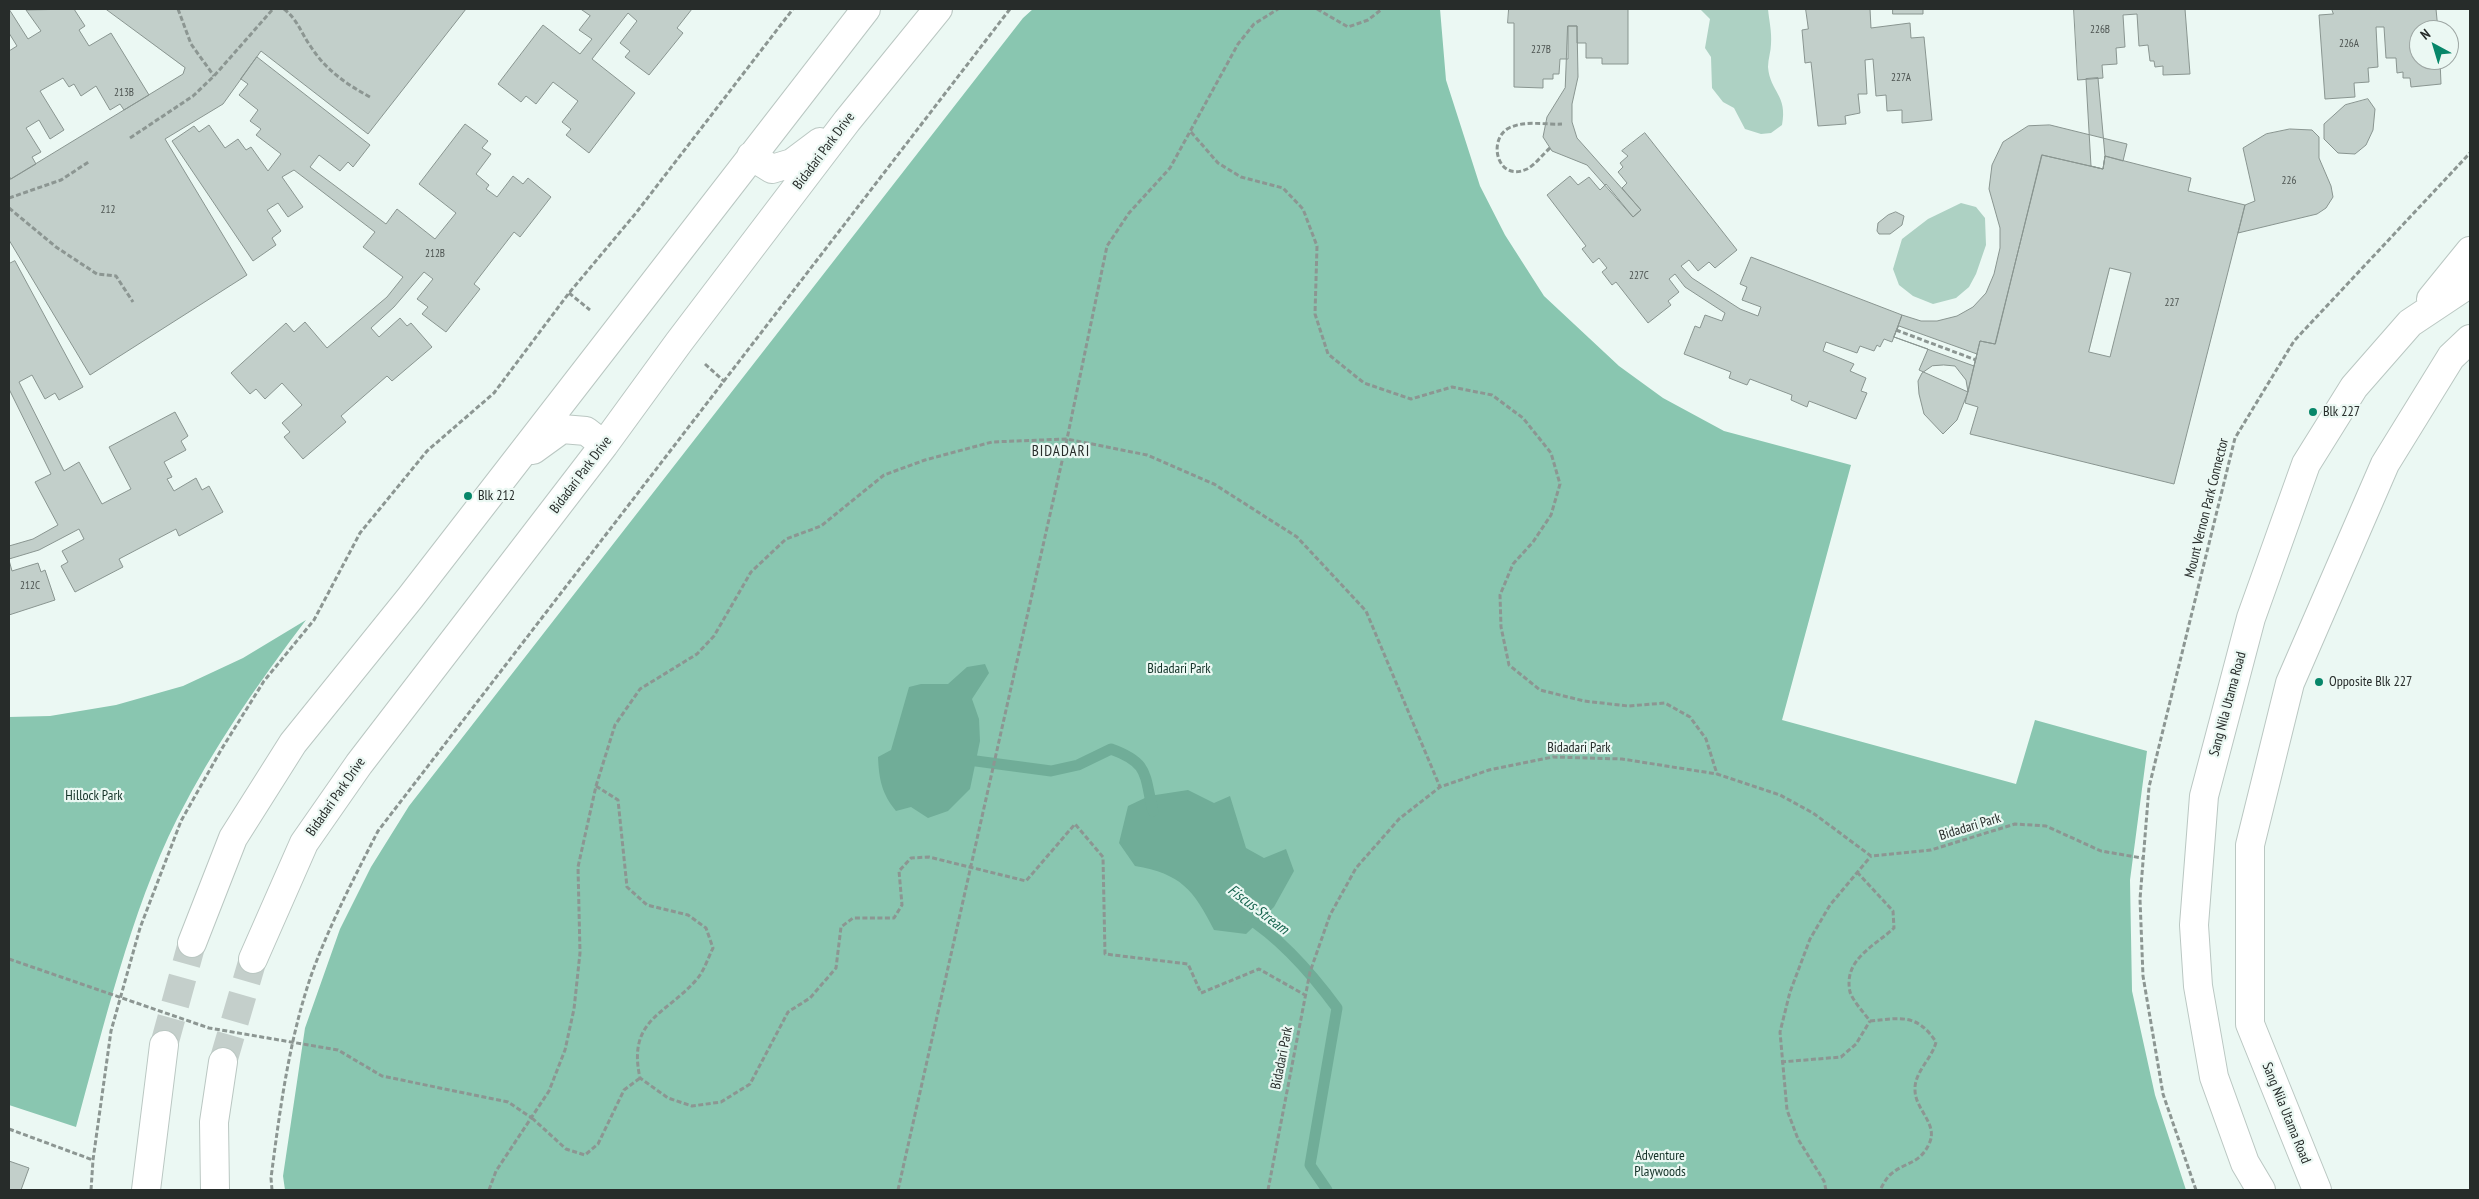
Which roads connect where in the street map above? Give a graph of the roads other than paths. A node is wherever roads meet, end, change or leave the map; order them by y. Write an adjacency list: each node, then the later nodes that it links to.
1 (866, 9): 4 (street)
2 (938, 9): 3 (street, Bidadari Park Drive)
3 (847, 121): 4 (street); 9 (street, Bidadari Park Drive)
4 (751, 156): 10 (street)
5 (2470, 251): 7 (street)
6 (2470, 283): 7 (street, Sang Nila Utama Road)
7 (2410, 323): 17 (street, Sang Nila Utama Road)
8 (2470, 339): 18 (street, Sang Nila Utama Road)
9 (604, 446): 10 (street); 12 (street, Bidadari Park Drive)
10 (514, 464): 11 (street)
11 (192, 943)
12 (253, 959)
13 (164, 1046): 15 (street)
14 (223, 1062): 16 (street)
15 (146, 1190)
16 (214, 1190)
17 (2261, 1190)
18 (2317, 1190)

